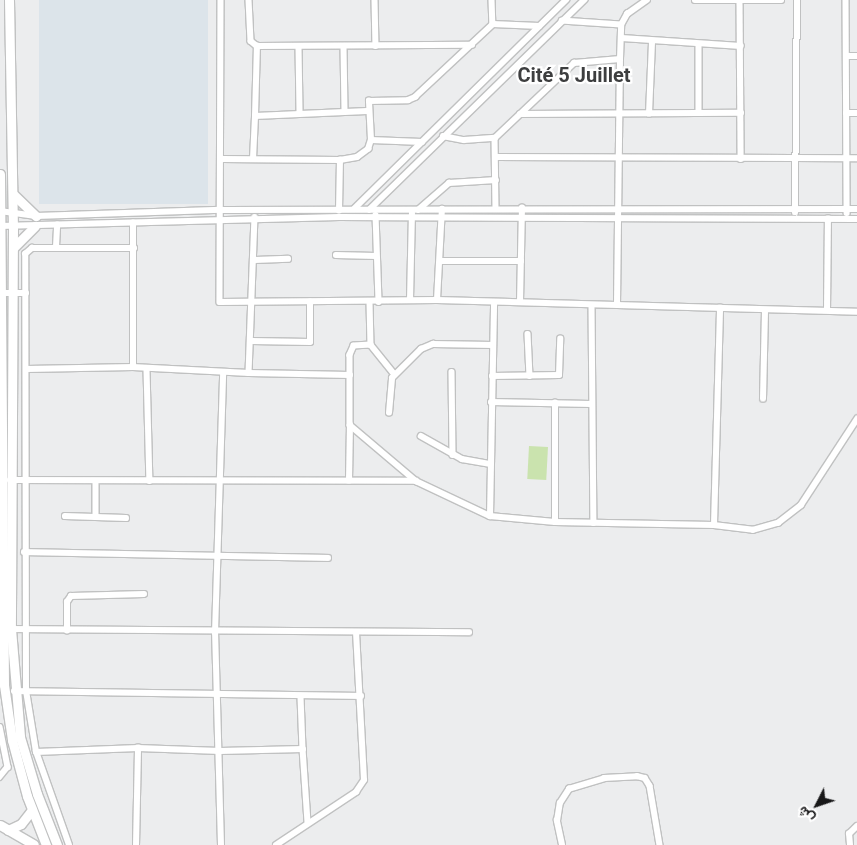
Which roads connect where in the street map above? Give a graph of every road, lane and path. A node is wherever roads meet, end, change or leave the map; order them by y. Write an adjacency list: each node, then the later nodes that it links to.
1 (9, 0): 60 (main road)
2 (221, 0): 53 (street)
3 (249, 0): 24 (street)
4 (375, 0): 25 (street)
5 (492, 0): 16 (street)
6 (566, 0): 14 (street)
7 (584, 0): 15 (street)
8 (646, 0): 17 (street)
9 (695, 0): 13 (street)
10 (781, 0): 13 (street)
11 (797, 0): 56 (street)
12 (846, 0): 29 (street)
13 (740, 1): 26 (street)
14 (548, 17): 18 (street); 19 (street)
15 (562, 21): 17 (street); 19 (street)
16 (493, 24): 18 (street); 23 (street)
17 (621, 25): 20 (street)
18 (539, 26): 43 (street)
19 (557, 26): 44 (street)
20 (622, 38): 21 (street); 31 (street)
21 (652, 42): 22 (street); 41 (street)
22 (699, 44): 26 (street); 35 (street)
23 (472, 45): 25 (street); 33 (street)
24 (257, 46): 27 (street); 42 (street)
25 (376, 46): 28 (street)
26 (741, 46): 36 (street)
27 (299, 47): 28 (street); 34 (street)
28 (344, 47): 32 (street)
29 (846, 56): 30 (street); 37 (street)
30 (857, 56)
31 (620, 59): 39 (street); 40 (street)
32 (345, 111): 33 (street); 34 (street)
33 (367, 111): 46 (street)
34 (300, 113): 42 (street)
35 (700, 113): 36 (street); 41 (street)
36 (741, 113): 55 (street)
37 (846, 113): 38 (street); 51 (street)
38 (857, 113)
39 (520, 114): 40 (street); 45 (street)
40 (620, 114): 41 (street); 50 (street)
41 (649, 114)
42 (254, 116): 54 (street)
43 (430, 134): 47 (street); 48 (street)
44 (443, 136): 45 (street); 48 (street)
45 (495, 138): 49 (street)
46 (371, 140): 47 (street); 57 (street)
47 (422, 142): 64 (street)
48 (437, 142): 69 (street)
49 (496, 157): 50 (street); 59 (street)
50 (618, 157): 55 (street); 73 (street)
51 (847, 158): 52 (street); 56 (street); 65 (street)
52 (857, 158)
53 (223, 159): 54 (street); 67 (street)
54 (253, 159): 57 (street)
55 (741, 159): 56 (street)
56 (796, 159): 75 (street)
57 (340, 160): 63 (street)
58 (0, 174): 76 (main road)
59 (496, 180): 61 (street); 71 (street)
60 (13, 194): 77 (main road); 91 (main road)
61 (496, 208): 62 (street); 72 (street)
62 (522, 208): 73 (street); 89 (street)
63 (339, 209): 64 (street); 68 (street); 78 (street)
64 (354, 209): 69 (street)
65 (847, 209): 66 (street); 75 (street); 86 (street)
66 (857, 209)
67 (221, 210): 68 (street); 88 (street); 91 (street)
68 (255, 210): 81 (street)
69 (369, 210): 70 (street)
70 (376, 210): 71 (street); 79 (street)
71 (415, 210): 72 (street); 80 (street)
72 (442, 210): 82 (street)
73 (619, 210): 74 (street); 90 (street)
74 (715, 210): 75 (street); 83 (street)
75 (794, 210): 84 (street)
76 (0, 211): 77 (street); 95 (main road)
77 (13, 215): 91 (street); 94 (main road)
78 (339, 217): 79 (street); 81 (street)
79 (376, 218): 80 (street); 100 (street)
80 (412, 218): 82 (street); 108 (street)
81 (255, 219): 88 (street); 102 (street)
82 (442, 219): 89 (street); 103 (street)
83 (715, 219): 84 (street); 90 (street)
84 (794, 219): 85 (street)
85 (828, 219): 86 (street); 119 (street)
86 (847, 219): 87 (street)
87 (857, 219)
88 (222, 220): 92 (street); 115 (street)
89 (522, 220): 90 (street); 104 (street)
90 (619, 220): 116 (street)
91 (36, 221): 93 (street); 94 (street); 97 (main road)
92 (133, 222): 93 (street); 98 (street)
93 (57, 225): 96 (street)
94 (14, 226): 95 (street); 97 (main road)
95 (0, 227): 107 (main road)
96 (56, 247): 98 (street); 106 (street)
97 (13, 248): 105 (main road)
98 (134, 248): 127 (street)
99 (336, 255): 100 (street)
100 (376, 256): 112 (street)
101 (288, 259): 102 (street)
102 (255, 260): 115 (street)
103 (441, 260): 104 (street); 109 (street)
104 (521, 261): 113 (street)
105 (13, 293): 106 (street); 107 (street); 148 (main road)
106 (26, 293): 128 (street)
107 (2, 298): 134 (main road)
108 (410, 300): 109 (street); 112 (street)
109 (438, 300): 114 (street)
110 (310, 302): 111 (street); 115 (street); 124 (street)
111 (370, 302): 112 (street); 125 (street)
112 (378, 302)
113 (520, 302): 114 (street); 117 (street)
114 (494, 303): 126 (street)
115 (254, 304): 124 (street)
116 (617, 304): 117 (street); 118 (street)
117 (592, 305): 141 (street)
118 (720, 308): 120 (street); 162 (street)
119 (828, 310): 120 (street); 121 (street)
120 (765, 311): 138 (street)
121 (857, 312)
122 (528, 334): 137 (street)
123 (560, 338): 137 (street)
124 (252, 342): 132 (street)
125 (371, 345): 133 (street); 135 (street)
126 (493, 345): 133 (street); 136 (street)
127 (133, 367): 128 (street); 129 (street)
128 (27, 369): 149 (street)
129 (148, 370): 131 (street); 150 (street)
130 (452, 372): 146 (street)
131 (223, 373): 132 (street); 151 (street)
132 (250, 373): 135 (street)
133 (394, 373): 142 (street)
134 (1, 376): 148 (main road)
135 (350, 376): 144 (street)
136 (492, 376): 137 (street); 139 (street)
137 (530, 376)
138 (763, 399)
139 (491, 402): 140 (street); 147 (street)
140 (555, 404): 141 (street); 160 (street)
141 (591, 404): 161 (street)
142 (389, 413)
143 (857, 419): 162 (street)
144 (350, 425): 152 (street); 153 (street)
145 (421, 436): 146 (street)
146 (453, 455): 147 (street)
147 (491, 464): 157 (street)
148 (4, 480): 149 (street); 155 (main road); 168 (main road)
149 (25, 480): 154 (street); 163 (street)
150 (150, 481): 151 (street); 154 (street)
151 (219, 481): 152 (street); 164 (street)
152 (349, 481): 153 (street)
153 (416, 481): 157 (street)
154 (96, 482): 158 (street)
155 (1, 500): 167 (main road)
156 (65, 516): 158 (street)
157 (490, 516): 160 (street)
158 (96, 517): 159 (street)
159 (126, 518)
160 (554, 522): 161 (street)
161 (594, 523): 162 (street)
162 (714, 525)
163 (24, 552): 164 (street); 169 (street)
164 (216, 555): 165 (street); 172 (street)
165 (328, 558)
166 (144, 594): 170 (street)
167 (0, 622): 174 (main road)
168 (10, 629): 169 (street); 175 (main road)
169 (24, 630): 170 (street); 176 (street)
170 (67, 631): 172 (street)
171 (469, 632): 173 (street)
172 (215, 633): 173 (street); 177 (street)
173 (356, 633): 178 (street)
174 (2, 685): 186 (main road)
175 (14, 691): 176 (street); 192 (main road)
176 (26, 691): 177 (street); 184 (street)
177 (218, 693): 179 (street); 183 (street)
178 (361, 696): 179 (street); 187 (street)
179 (301, 697): 182 (street)
180 (0, 727): 185 (street)
181 (138, 748): 183 (street); 184 (street); 194 (street)
182 (303, 749): 183 (street); 187 (street)
183 (220, 751): 195 (street)
184 (36, 752): 193 (street)
185 (0, 777)
186 (32, 810): 189 (main road); 191 (main road)
187 (308, 822): 196 (street)
188 (857, 826): 199 (street)
189 (4, 828): 190 (main road)
190 (34, 845)
191 (46, 845)
192 (57, 845)
193 (69, 845)
194 (136, 845)
195 (221, 845)
196 (276, 845)
197 (562, 845): 198 (street)
198 (660, 845)
199 (850, 845)

